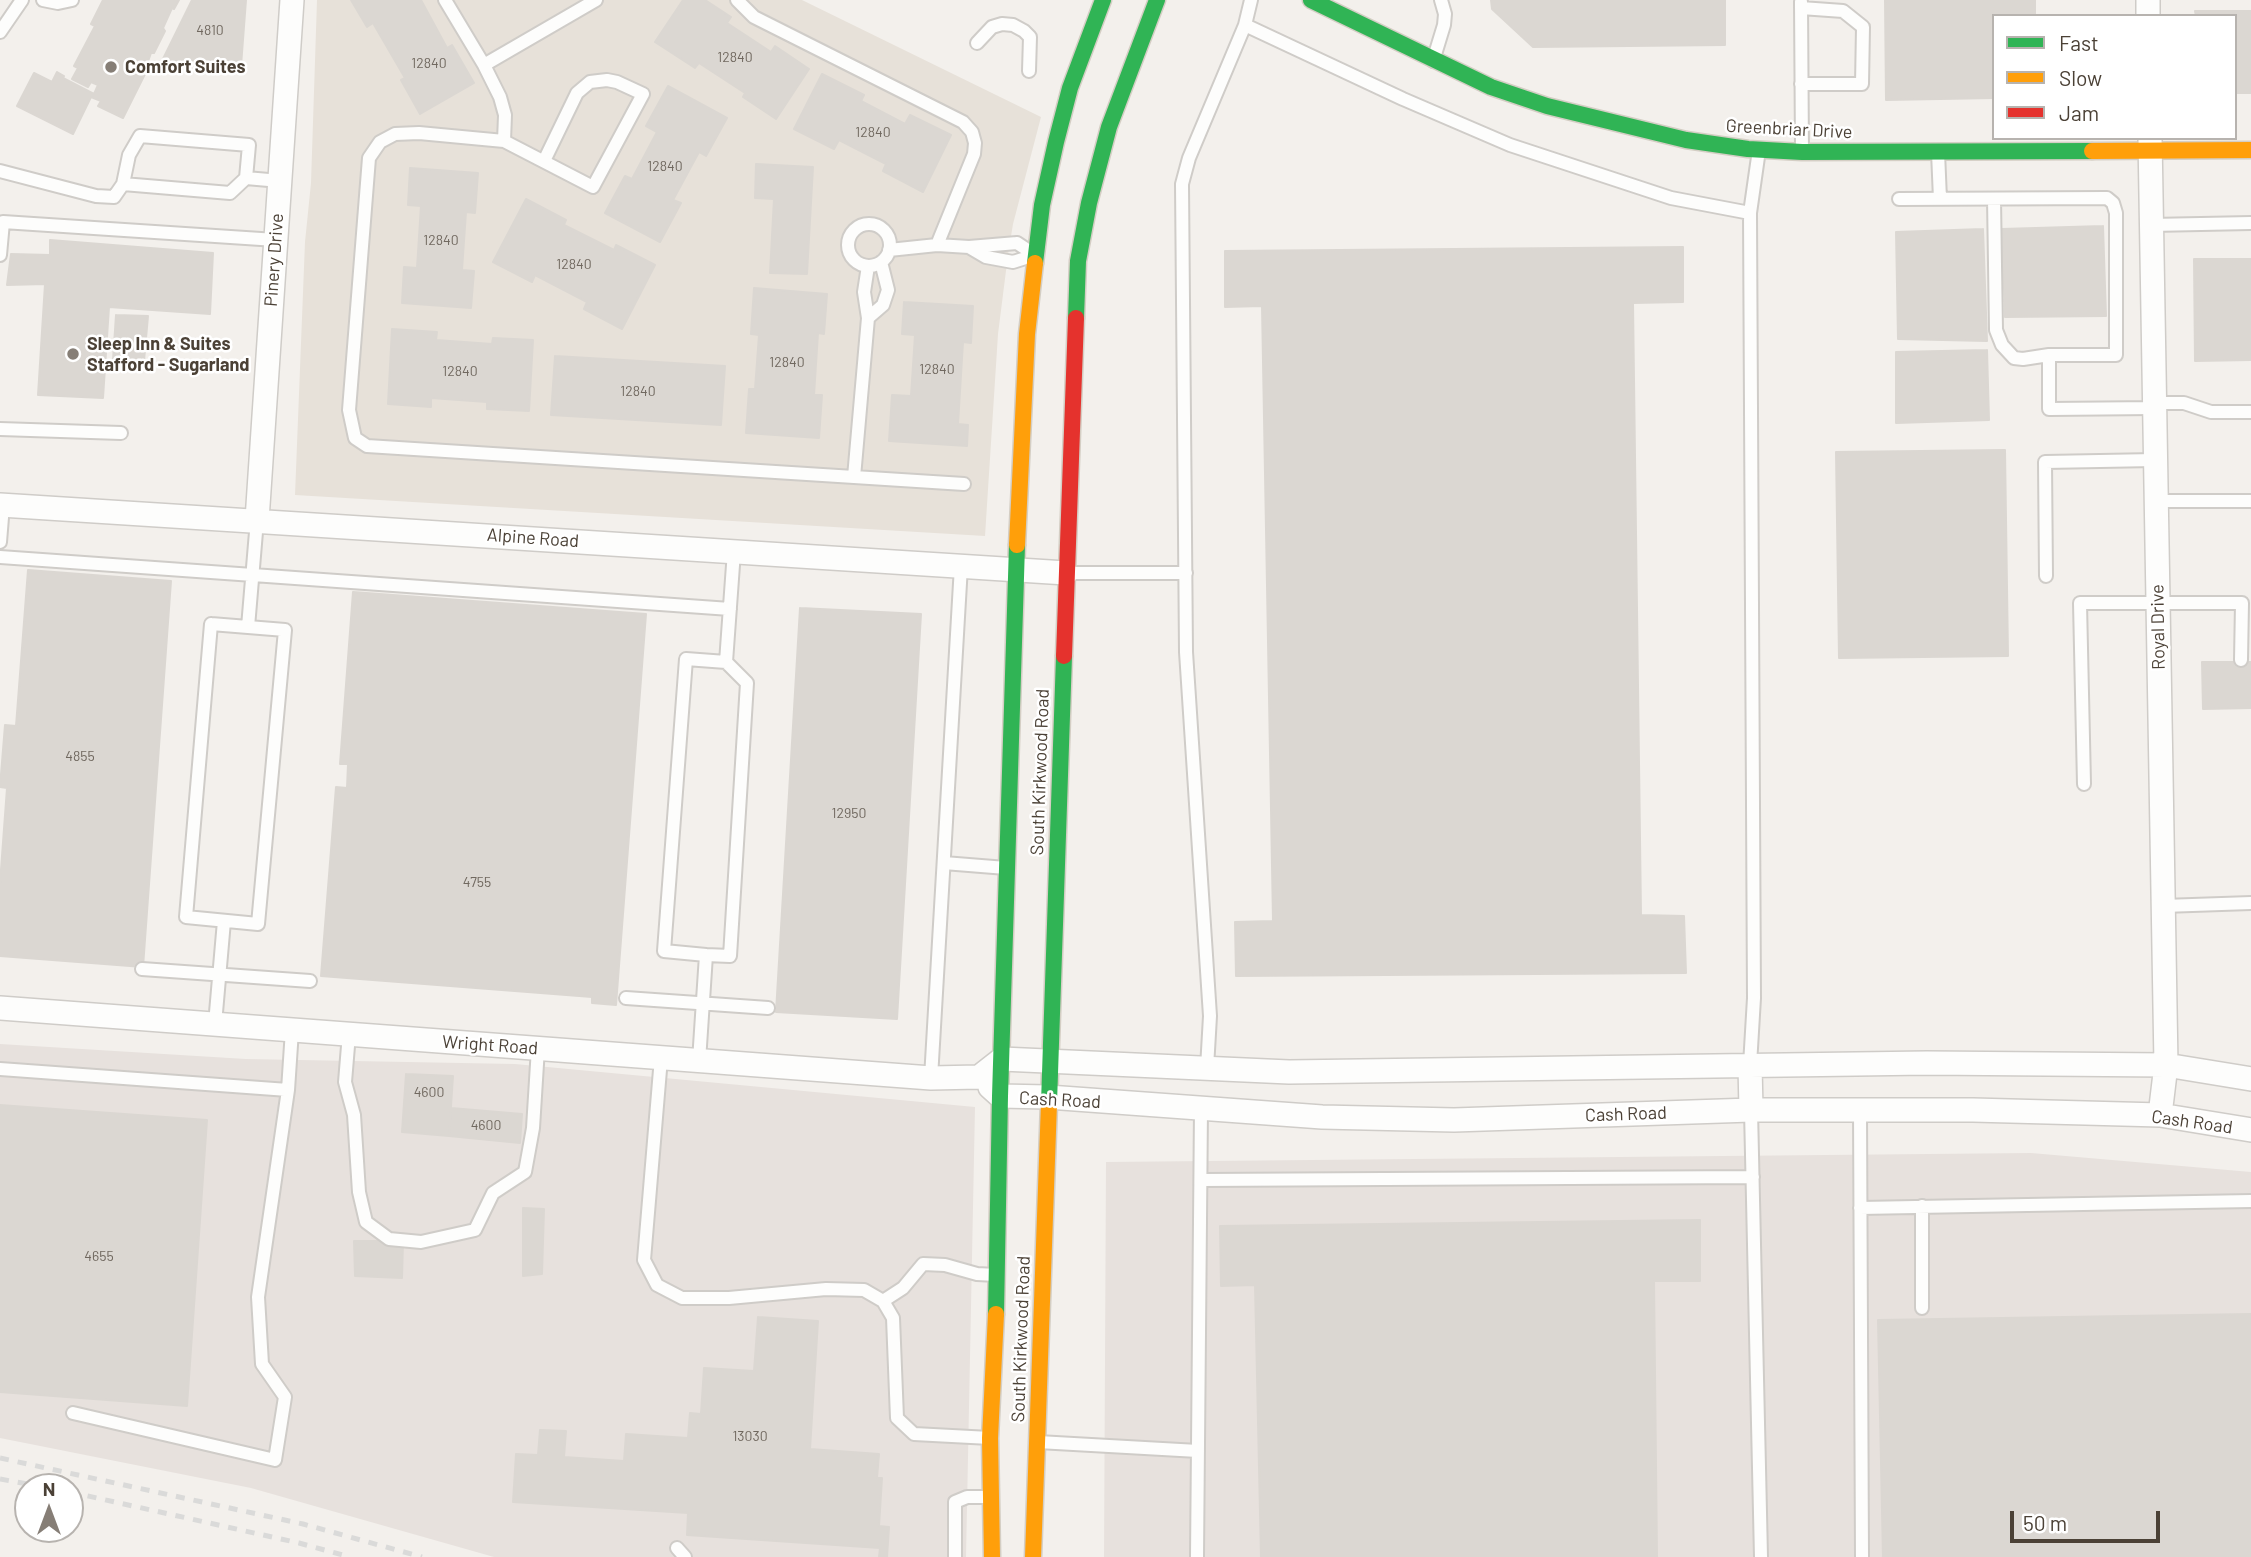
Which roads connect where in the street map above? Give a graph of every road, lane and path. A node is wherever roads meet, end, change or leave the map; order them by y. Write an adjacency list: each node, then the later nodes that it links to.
1 (22, 0): 15 (lane)
2 (43, 0): 3 (lane)
3 (72, 0)
4 (292, 0): 30 (street, Pinery Drive)
5 (445, 0): 18 (lane)
6 (596, 0): 18 (lane)
7 (737, 0): 39 (lane)
8 (1103, 0): 43 (main road, South Kirkwood Road)
9 (1157, 0): 44 (main road, South Kirkwood Road)
10 (1251, 0): 14 (lane)
11 (1311, 0): 17 (main road, Greenbriar Drive)
12 (1441, 0): 17 (lane)
13 (1801, 4): 20 (lane); 20 (lane)
14 (1245, 25): 35 (lane); 66 (lane)
15 (0, 32)
16 (977, 43): 19 (lane)
17 (1433, 61): 24 (main road, Greenbriar Drive)
18 (484, 65): 21 (lane)
19 (1029, 71)
20 (1801, 84): 25 (lane)
21 (504, 141): 27 (lane); 54 (lane)
22 (2150, 144): 23 (main road, Greenbriar Drive); 26 (main road, Greenbriar Drive); 37 (street, Royal Drive)
23 (2251, 149)
24 (1759, 150): 25 (main road, Greenbriar Drive); 35 (lane)
25 (1802, 152): 26 (main road, Greenbriar Drive)
26 (1938, 152): 34 (lane)
27 (544, 161): 27 (lane)
28 (0, 171): 31 (lane)
29 (246, 178): 30 (lane); 31 (lane); 31 (lane)
30 (280, 181): 38 (street, Pinery Drive)
31 (122, 184)
32 (1994, 198): 34 (lane); 48 (lane); 48 (lane)
33 (1899, 199): 34 (lane)
34 (1940, 199)
35 (1750, 213): 97 (lane)
36 (2251, 223): 37 (lane)
37 (2151, 225): 49 (street, Royal Drive)
38 (275, 240): 42 (lane); 59 (street, Pinery Drive)
39 (937, 245): 40 (lane); 41 (lane)
40 (969, 247): 43 (lane); 43 (lane)
41 (889, 250): 45 (lane); 46 (lane)
42 (0, 255)
43 (1035, 255): 44 (main road); 64 (main road, South Kirkwood Road)
44 (1067, 259): 65 (main road, South Kirkwood Road)
45 (881, 262): 46 (lane); 47 (lane)
46 (868, 265): 47 (lane)
47 (868, 318): 54 (lane)
48 (2049, 355): 49 (lane)
49 (2154, 406): 50 (lane); 53 (street, Royal Drive)
50 (2251, 412)
51 (0, 429): 52 (lane)
52 (121, 433)
53 (2155, 460): 56 (street, Royal Drive); 68 (lane)
54 (854, 477): 55 (lane)
55 (964, 484)
56 (2156, 501): 57 (lane); 69 (street, Royal Drive)
57 (2251, 501)
58 (1, 505): 59 (street, Alpine Road); 60 (lane)
59 (257, 520): 61 (street, Alpine Road); 67 (lane)
60 (0, 542)
61 (734, 551): 63 (street, Alpine Road); 71 (lane)
62 (0, 556): 67 (lane)
63 (961, 566): 64 (street, Alpine Road); 76 (lane)
64 (1016, 569): 65 (street, Alpine Road); 77 (main road, South Kirkwood Road)
65 (1066, 573): 66 (lane); 95 (main road, South Kirkwood Road)
66 (1185, 573): 99 (lane)
67 (253, 574): 71 (lane); 72 (lane)
68 (2046, 576)
69 (2158, 602): 70 (lane); 75 (lane); 79 (street, Royal Drive)
70 (2247, 603): 73 (lane)
71 (730, 609): 74 (lane)
72 (248, 627): 80 (lane); 80 (lane)
73 (2241, 660)
74 (726, 662): 81 (lane); 81 (lane)
75 (2084, 784)
76 (944, 863): 77 (lane); 102 (lane)
77 (1007, 868): 94 (main road, South Kirkwood Road)
78 (2251, 903): 79 (lane)
79 (2163, 906): 98 (street, Royal Drive)
80 (224, 921): 83 (lane)
81 (706, 955): 86 (lane)
82 (142, 969): 83 (lane)
83 (219, 974): 84 (lane); 89 (lane)
84 (310, 981)
85 (626, 998): 86 (lane)
86 (703, 1004): 88 (lane); 96 (lane)
87 (0, 1008): 89 (street, Wright Road)
88 (768, 1008)
89 (215, 1024): 90 (street, Wright Road)
90 (292, 1030): 91 (street, Wright Road); 104 (lane)
91 (349, 1034): 92 (street, Wright Road); 92 (lane)
92 (538, 1048): 93 (street, Wright Road)
93 (661, 1058): 96 (street, Wright Road); 118 (lane)
94 (1002, 1059): 95 (street); 101 (street); 105 (main road, South Kirkwood Road)
95 (1049, 1060): 99 (street); 106 (main road, South Kirkwood Road)
96 (699, 1061): 102 (street, Wright Road)
97 (1750, 1065): 98 (street); 99 (street); 108 (street)
98 (2166, 1065): 103 (street); 110 (street, Royal Drive)
99 (1207, 1068)
100 (0, 1069): 104 (lane)
101 (979, 1077): 102 (street, Wright Road); 105 (street)
102 (931, 1078)
103 (2251, 1079)
104 (288, 1090): 120 (lane)
105 (1000, 1097): 106 (street, Cash Road); 117 (main road, South Kirkwood Road)
106 (1048, 1097): 107 (street, Cash Road); 122 (main road, South Kirkwood Road)
107 (1201, 1109): 108 (street, Cash Road); 113 (lane)
108 (1752, 1110): 109 (street, Cash Road); 112 (lane)
109 (1860, 1110): 110 (street, Cash Road); 116 (lane)
110 (2160, 1115): 111 (street, Cash Road)
111 (2251, 1130)
112 (1753, 1177): 113 (lane); 130 (lane)
113 (1200, 1180): 123 (lane)
114 (2251, 1202): 115 (lane)
115 (1922, 1206): 116 (lane); 119 (lane)
116 (1860, 1208): 131 (lane)
117 (998, 1275): 118 (lane); 121 (main road, South Kirkwood Road)
118 (883, 1301): 121 (lane)
119 (1923, 1308)
120 (73, 1413)
121 (996, 1439): 124 (main road, South Kirkwood Road)
122 (1032, 1442): 123 (lane); 125 (main road, South Kirkwood Road)
123 (1198, 1451): 129 (lane)
124 (997, 1497): 125 (main road, South Kirkwood Road); 126 (lane)
125 (1013, 1539): 127 (main road, South Kirkwood Road); 128 (main road, South Kirkwood Road)
126 (955, 1557)
127 (992, 1557)
128 (1033, 1557)
129 (1197, 1557)
130 (1761, 1557)
131 (1862, 1557)

